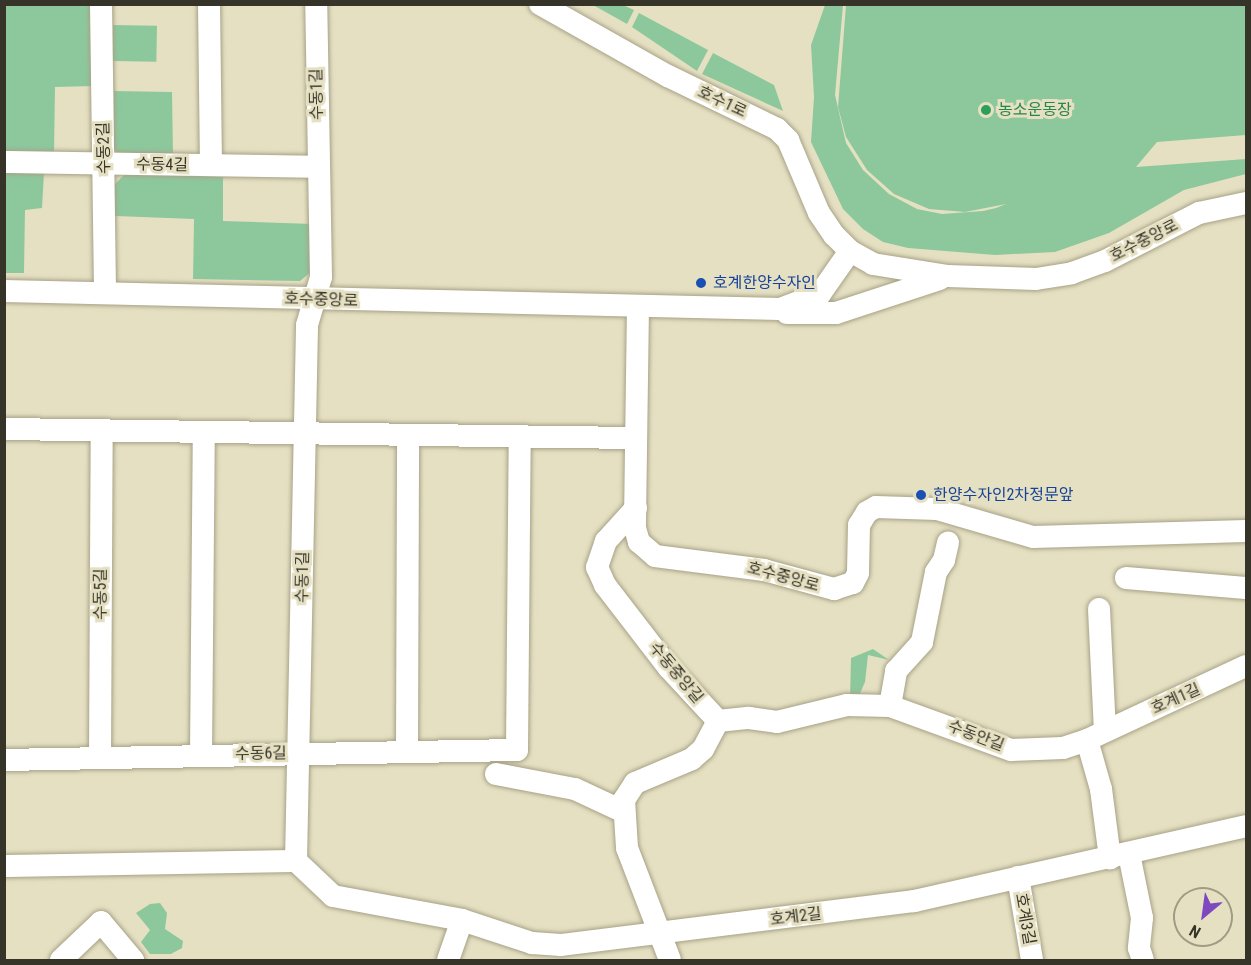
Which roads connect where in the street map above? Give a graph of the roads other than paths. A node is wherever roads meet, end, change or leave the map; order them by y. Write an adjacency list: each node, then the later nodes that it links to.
1 (101, 4): 6 (street, 수동2길)
2 (210, 4): 7 (street, 수동4길)
3 (316, 4): 8 (street, 수동1길)
4 (540, 4): 10 (street, 호수1로)
5 (4, 162): 6 (street, 수동4길)
6 (105, 164): 7 (street, 수동4길); 13 (street, 수동2길)
7 (211, 165): 8 (street, 수동4길)
8 (319, 167): 14 (street, 수동1길)
9 (1246, 203): 11 (street, 호수중앙로)
10 (850, 252): 11 (street, 호수중앙로); 16 (street, 호수중앙로)
11 (948, 276): 16 (street)
12 (4, 291): 13 (street, 호수중앙로)
13 (105, 292): 14 (street, 호수중앙로)
14 (313, 300): 15 (street, 호수중앙로); 20 (street, 수동1길)
15 (638, 306): 16 (street, 호수중앙로); 23 (street, 호수중앙로)
16 (756, 309)
17 (4, 429): 18 (street)
18 (102, 430): 19 (street); 37 (street, 수동5길)
19 (204, 432): 20 (street); 36 (street)
20 (305, 433): 21 (street); 35 (street, 수동1길)
21 (408, 435): 22 (street); 34 (street)
22 (520, 437): 23 (street); 34 (street, 수동6길)
23 (636, 438): 24 (street, 호수중앙로)
24 (636, 508): 25 (street, 호수중앙로); 32 (street, 수동중앙길)
25 (1246, 531)
26 (948, 542): 31 (street)
27 (1126, 578): 28 (street)
28 (1246, 588)
29 (1099, 609): 33 (street)
30 (1246, 666): 33 (street, 호계1길)
31 (890, 706): 32 (street, 수동안길); 33 (street, 수동안길)
32 (718, 721): 40 (street)
33 (1096, 735): 42 (street)
34 (407, 750): 35 (street, 수동6길)
35 (301, 753): 36 (street, 수동6길); 43 (street, 수동1길)
36 (201, 755): 37 (street, 수동6길)
37 (100, 758): 38 (street, 수동6길)
38 (4, 760)
39 (496, 774): 40 (street)
40 (622, 811): 47 (street)
41 (1246, 826): 42 (street, 호계2길)
42 (1120, 856): 45 (street, 호계2길); 53 (street)
43 (296, 861): 44 (street); 46 (street, 호계2길)
44 (4, 866)
45 (1018, 878): 47 (street, 호계2길); 52 (street, 호계3길)
46 (462, 920): 47 (street, 호계2길); 50 (street)
47 (660, 935): 51 (street)
48 (62, 960): 49 (street)
49 (133, 960)
50 (448, 960)
51 (670, 960)
52 (1032, 960)
53 (1143, 960)

